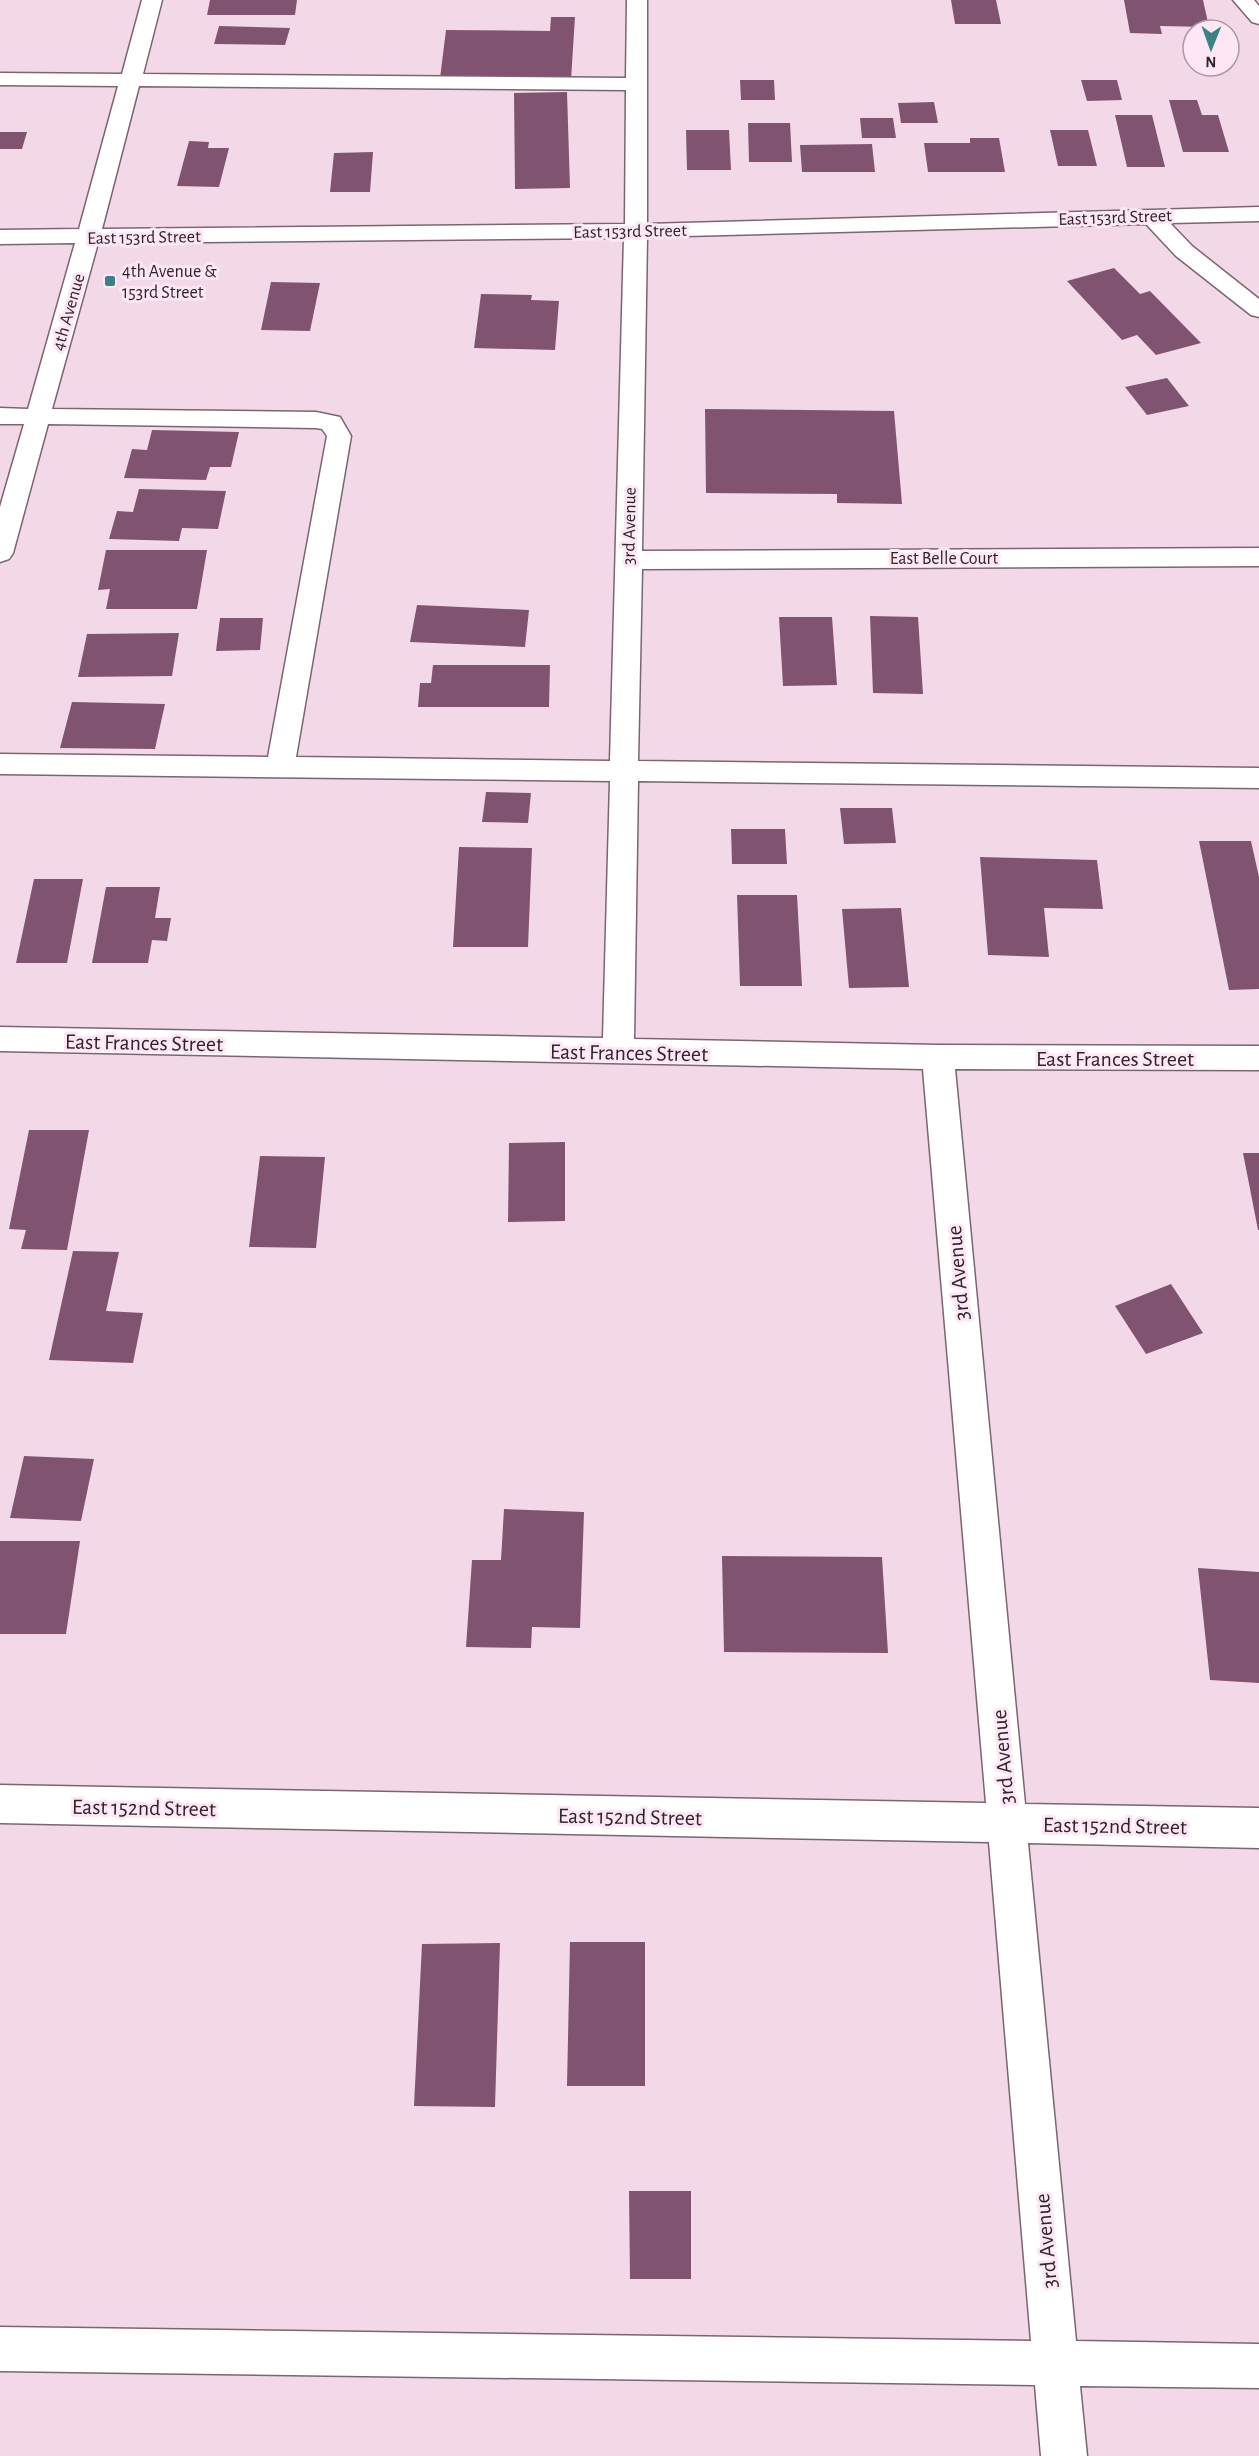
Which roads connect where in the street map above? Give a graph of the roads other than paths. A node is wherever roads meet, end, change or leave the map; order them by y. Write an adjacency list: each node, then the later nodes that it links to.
1 (152, 0): 6 (street, 4th Avenue)
2 (637, 0): 7 (street, 3rd Avenue)
3 (1243, 0): 4 (street)
4 (1259, 18)
5 (0, 78): 6 (street)
6 (130, 80): 7 (street); 12 (street, 4th Avenue)
7 (636, 84): 10 (street, 3rd Avenue)
8 (1259, 214): 9 (street, East 153rd Street)
9 (1151, 216): 10 (street, East 153rd Street); 13 (street)
10 (636, 231): 12 (street, East 153rd Street); 18 (street, 3rd Avenue)
11 (0, 237): 12 (street, East 153rd Street)
12 (88, 237): 15 (street, 4th Avenue)
13 (1259, 310)
14 (0, 416): 15 (street)
15 (38, 417): 16 (street, 4th Avenue); 20 (street)
16 (0, 553)
17 (1259, 557): 18 (street, East Belle Court)
18 (628, 560): 21 (street, 3rd Avenue)
19 (0, 764): 20 (street)
20 (280, 767): 21 (street)
21 (624, 771): 22 (street); 24 (street, 3rd Avenue)
22 (1259, 778)
23 (0, 1039): 24 (street, East Frances Street)
24 (618, 1052): 25 (street, East Frances Street)
25 (938, 1057): 26 (street, East Frances Street); 28 (street, 3rd Avenue)
26 (1259, 1058)
27 (0, 1804): 28 (street, East 152nd Street)
28 (1008, 1823): 29 (street, East 152nd Street); 31 (street, 3rd Avenue)
29 (1259, 1828)
30 (0, 2349): 31 (street)
31 (1056, 2364): 32 (street); 33 (street, 3rd Avenue)
32 (1259, 2366)
33 (1064, 2456)

